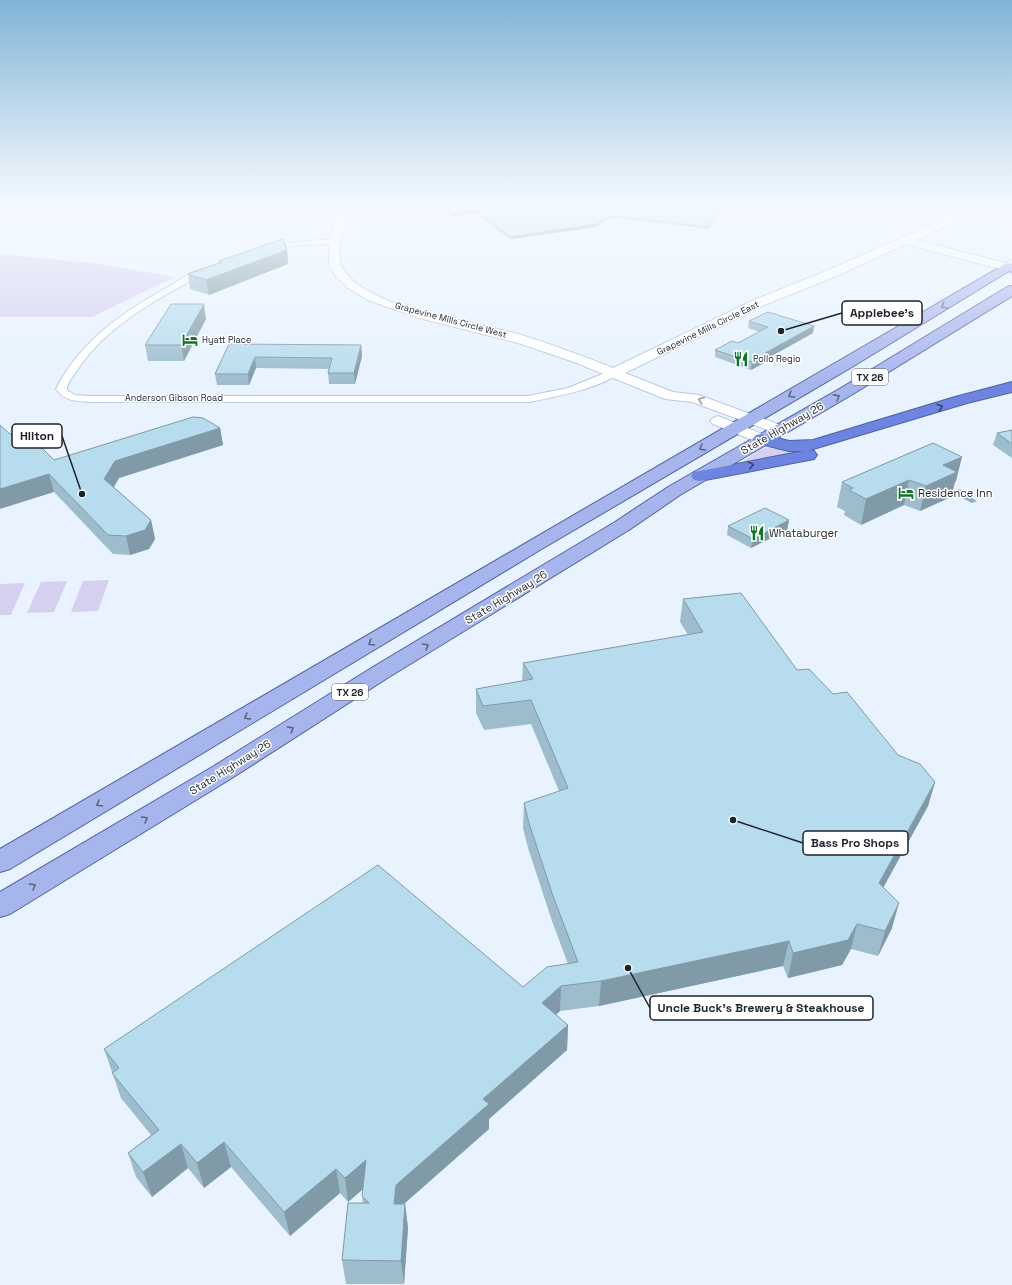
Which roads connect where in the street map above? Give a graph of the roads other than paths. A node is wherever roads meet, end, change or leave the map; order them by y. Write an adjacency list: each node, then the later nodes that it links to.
1 (335, 264): 7 (street, Grapevine Mills Circle West)
2 (852, 264): 7 (street, Grapevine Mills Circle East)
3 (989, 264): 5 (street)
4 (216, 265): 7 (street, Anderson Gibson Road)
5 (1009, 269): 10 (main road, TX 26, one-way to 10)
6 (1009, 293): 13 (main road, State Highway 26 / TX 26, one-way to 6)
7 (613, 373): 9 (street, Grapevine Mills Circle West)
8 (1012, 387): 11 (highway, one-way to 8)
9 (670, 396): 10 (street, one-way to 9); 12 (street)
10 (751, 419): 12 (main road, TX 26); 13 (street)
11 (903, 419): 14 (highway); 15 (highway, one-way to 11)
12 (735, 428): 14 (street); 16 (main road, TX 26, one-way to 16)
13 (778, 429): 14 (main road, State Highway 26 / TX 26)
14 (762, 439): 15 (main road, State Highway 26 / TX 26)
15 (700, 476): 18 (main road, State Highway 26 / TX 26)
16 (645, 481): 17 (main road, TX 26); 18 (main road)
17 (549, 537): 19 (main road); 20 (main road, TX 26, one-way to 20)
18 (591, 545): 19 (main road, State Highway 26 / TX 26, one-way to 18)
19 (382, 672): 21 (main road, State Highway 26 / TX 26, one-way to 19)
20 (0, 862)
21 (0, 906)

